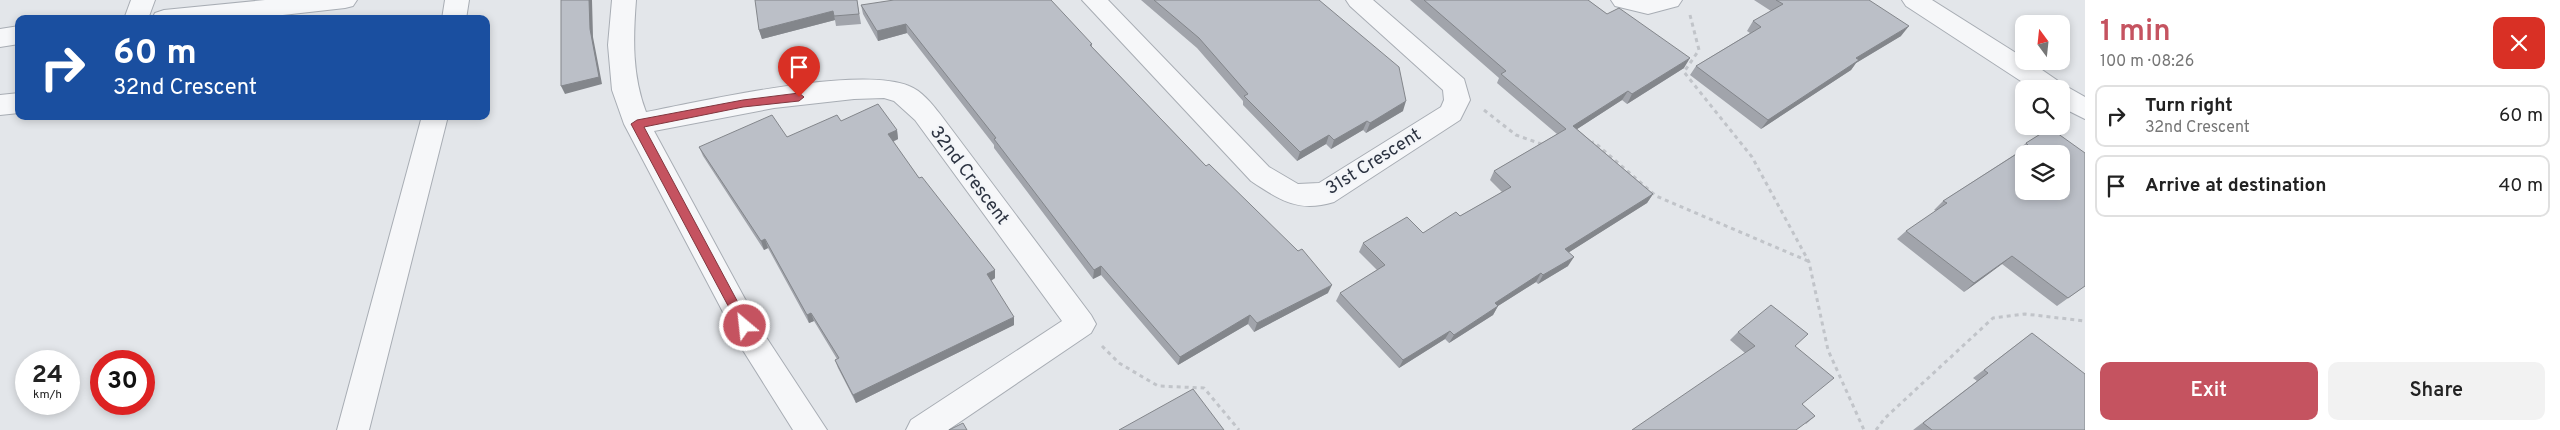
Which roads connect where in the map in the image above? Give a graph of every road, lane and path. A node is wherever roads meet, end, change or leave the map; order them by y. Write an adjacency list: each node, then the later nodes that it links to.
1 (143, 0): 11 (street)
2 (345, 0): 12 (street)
3 (360, 0): 13 (street)
4 (457, 0): 14 (street)
5 (624, 0): 24 (street)
6 (1094, 0): 18 (street, 31st Crescent)
7 (1358, 0): 18 (street)
8 (1623, 0): 10 (street)
9 (1914, 0): 17 (street)
10 (1680, 4): 27 (path)
11 (137, 15)
12 (202, 15)
13 (357, 15)
14 (455, 15)
15 (15, 36): 16 (street)
16 (0, 38)
17 (2039, 80)
18 (1455, 86): 26 (path)
19 (2070, 100): 22 (street)
20 (15, 104): 21 (street)
21 (0, 106)
22 (2085, 109)
23 (434, 120): 30 (street)
24 (637, 124): 29 (street, 32nd Crescent); 31 (street)
25 (1585, 144): 27 (path)
26 (1551, 148)
27 (1808, 262): 34 (path)
28 (2085, 321): 35 (path)
29 (1081, 324): 32 (street); 33 (path)
30 (353, 430)
31 (811, 430)
32 (922, 430)
33 (1238, 430)
34 (1864, 430)
35 (1876, 430)

